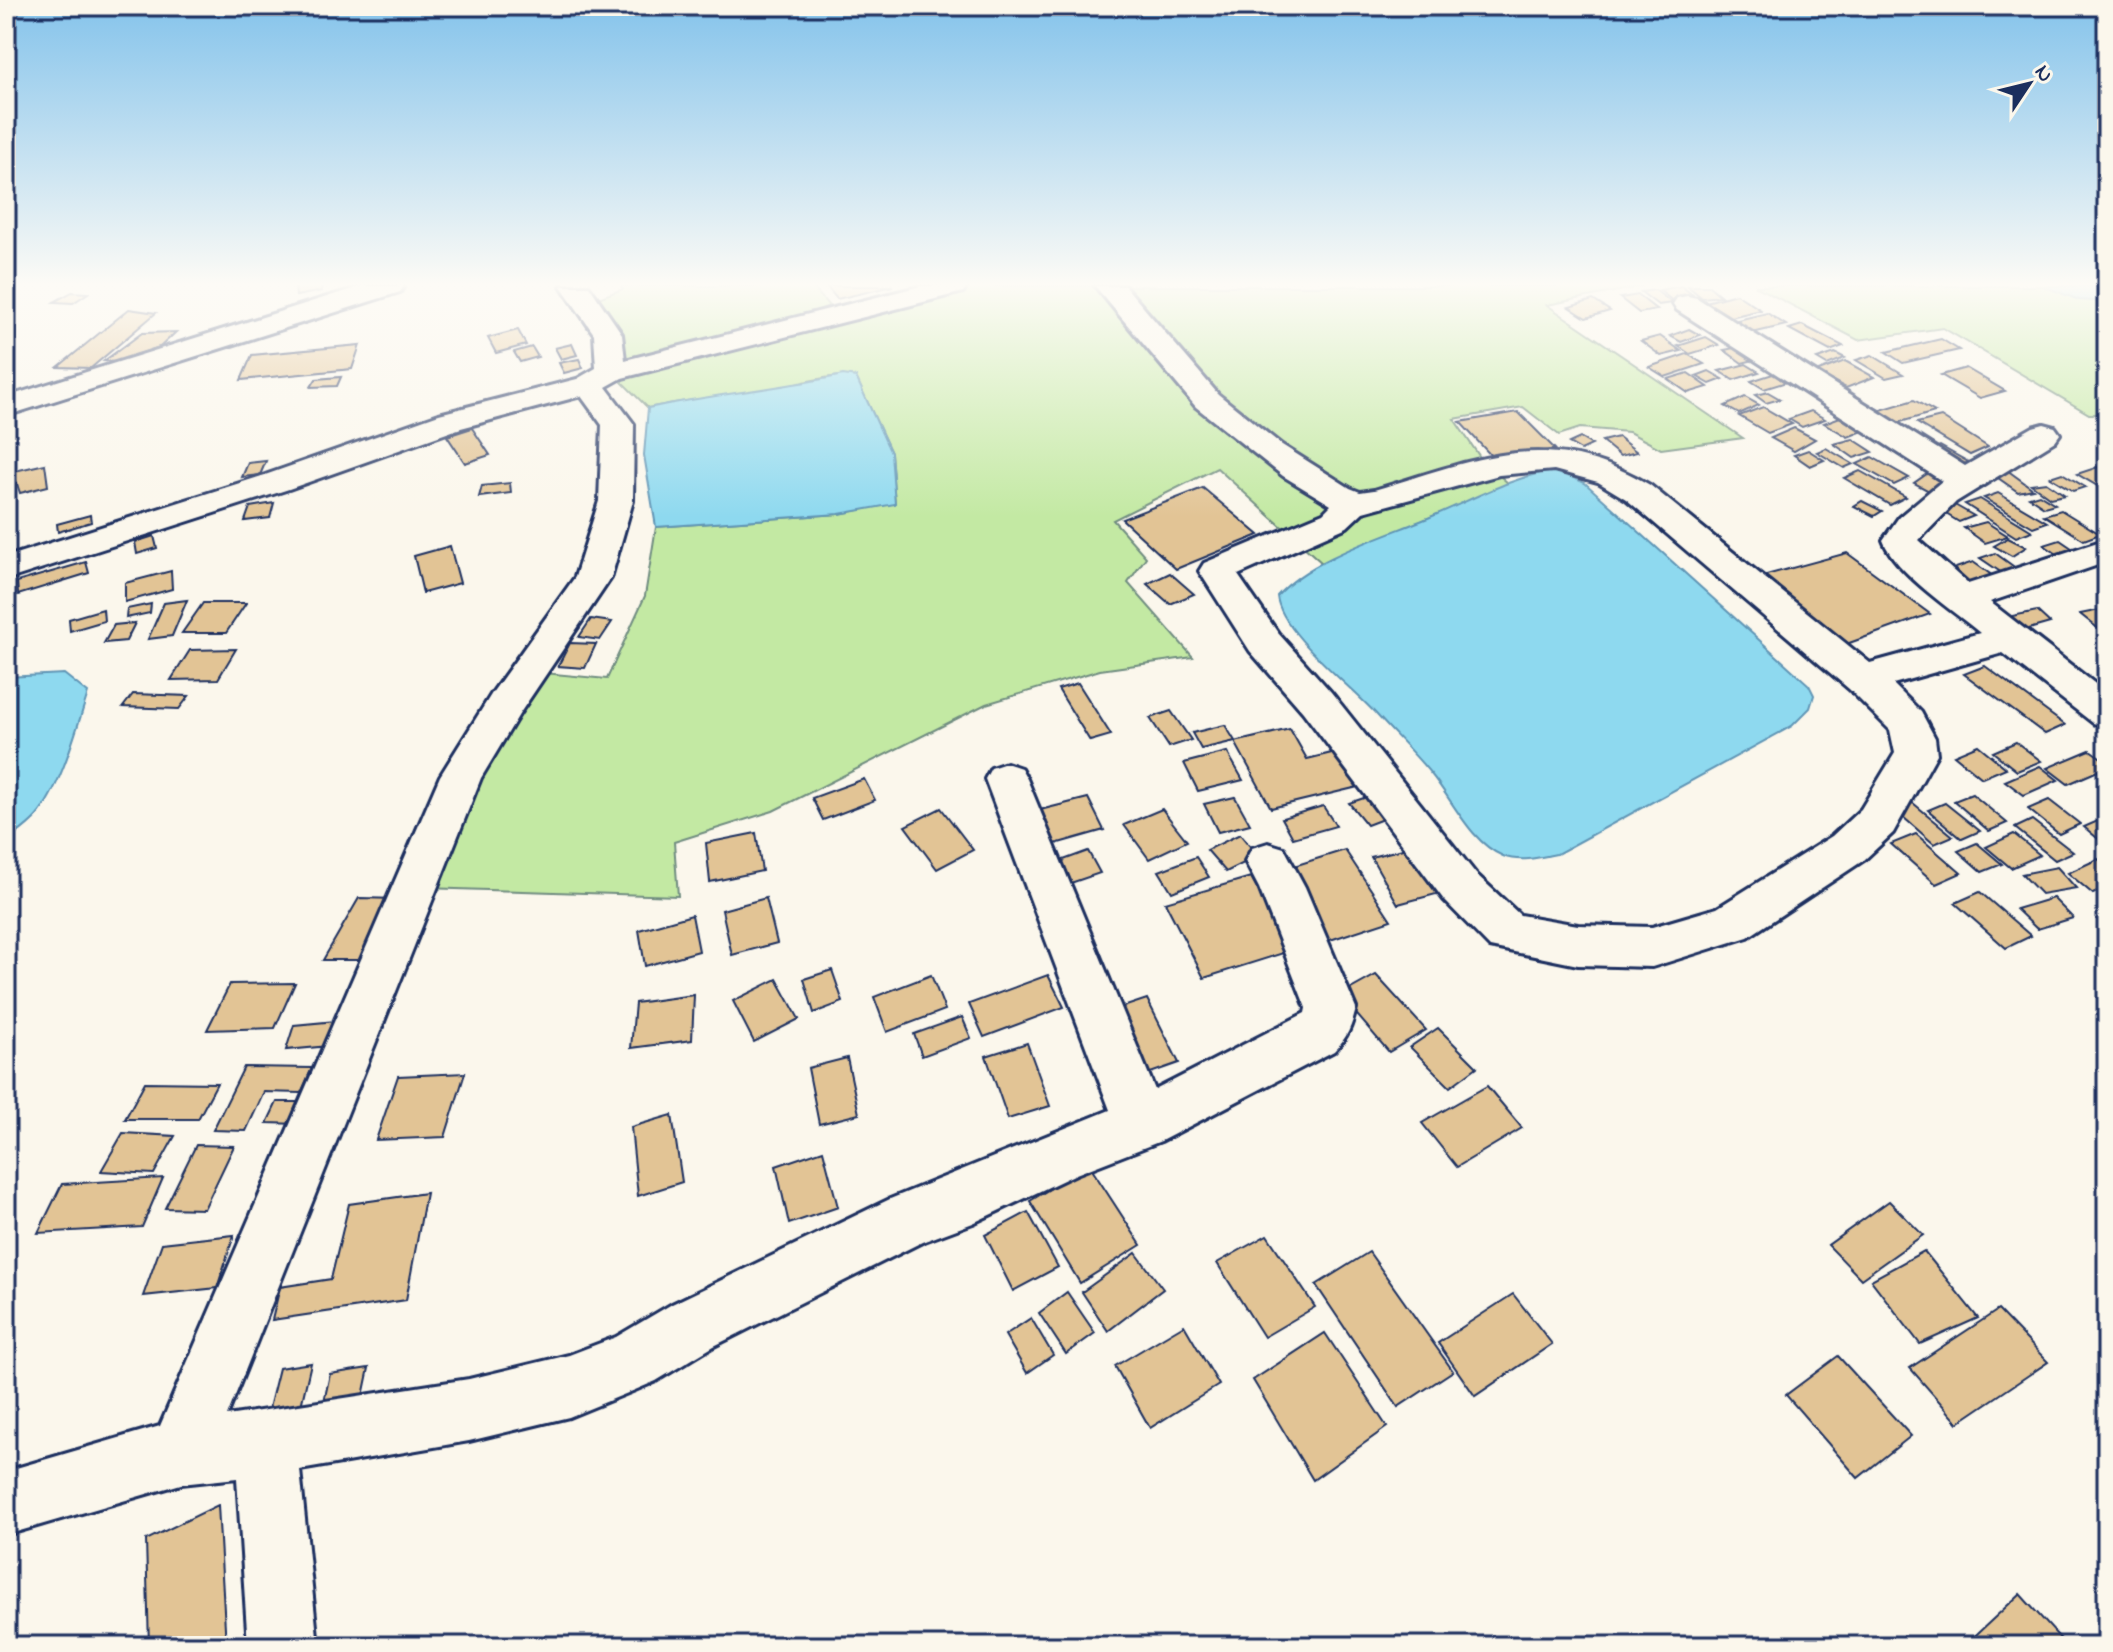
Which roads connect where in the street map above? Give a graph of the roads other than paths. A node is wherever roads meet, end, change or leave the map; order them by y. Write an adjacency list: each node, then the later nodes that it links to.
1 (145, 363): 7 (street)
2 (602, 363): 6 (street)
3 (656, 363): 6 (street)
4 (1176, 363): 10 (street)
5 (1780, 363): 9 (street)
6 (599, 378): 12 (street); 21 (street)
7 (6, 407)
8 (2044, 434): 9 (street)
9 (1964, 480): 13 (street)
10 (1354, 502): 15 (street); 15 (street)
11 (2107, 550): 13 (street)
12 (6, 569)
13 (1962, 599): 14 (street)
14 (2010, 638): 15 (street); 16 (street)
15 (1863, 679)
16 (2107, 713)
17 (1006, 779): 19 (street)
18 (1268, 861): 19 (street)
19 (1142, 1123): 20 (street)
20 (266, 1444): 21 (street); 23 (street)
21 (181, 1452): 22 (street)
22 (6, 1503)
23 (283, 1646)

